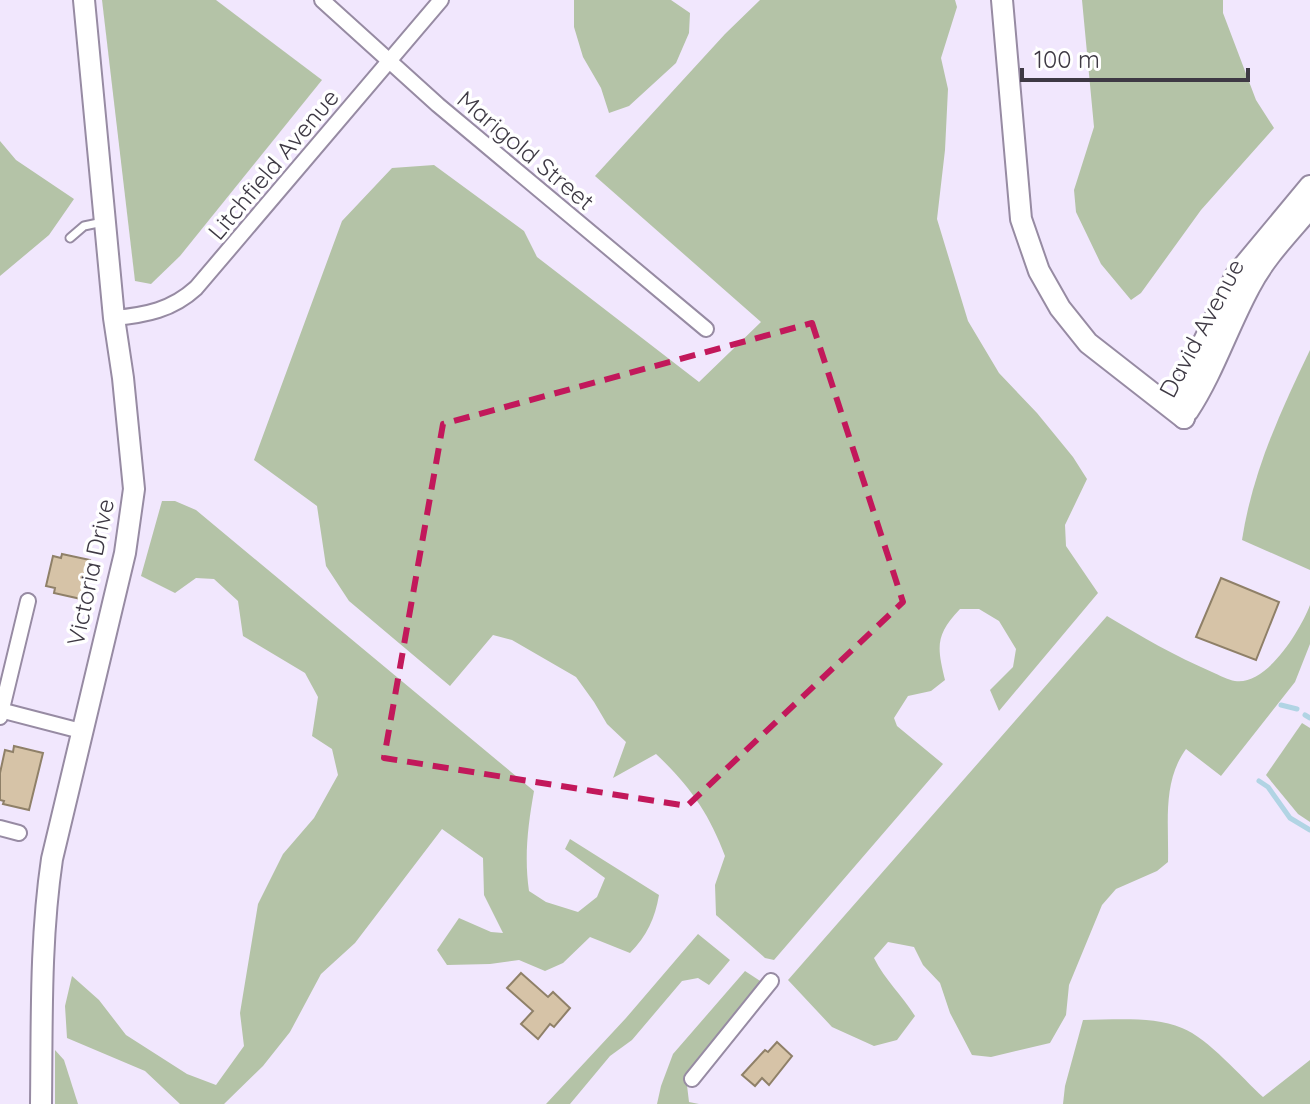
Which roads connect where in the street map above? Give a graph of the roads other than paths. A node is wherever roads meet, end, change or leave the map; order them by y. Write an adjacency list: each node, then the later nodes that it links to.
1 (84, 0): 8 (street, Victoria Drive)
2 (322, 0): 5 (street, Marigold Street)
3 (441, 0): 5 (street, Litchfield Avenue)
4 (1002, 0): 12 (street)
5 (389, 61): 10 (street, Litchfield Avenue); 11 (street, Marigold Street)
6 (1310, 186): 12 (street, David Avenue)
7 (1310, 208): 12 (street, David Avenue)
8 (105, 222): 9 (lane); 10 (street, Victoria Drive)
9 (70, 238)
10 (114, 318): 16 (street, Victoria Drive)
11 (706, 329)
12 (1184, 418)
13 (28, 601): 14 (street)
14 (7, 650): 15 (street)
15 (1, 712): 16 (street)
16 (81, 731): 21 (street, Victoria Drive)
17 (0, 828): 18 (street)
18 (19, 833)
19 (771, 981): 20 (street)
20 (692, 1079)
21 (41, 1104)

